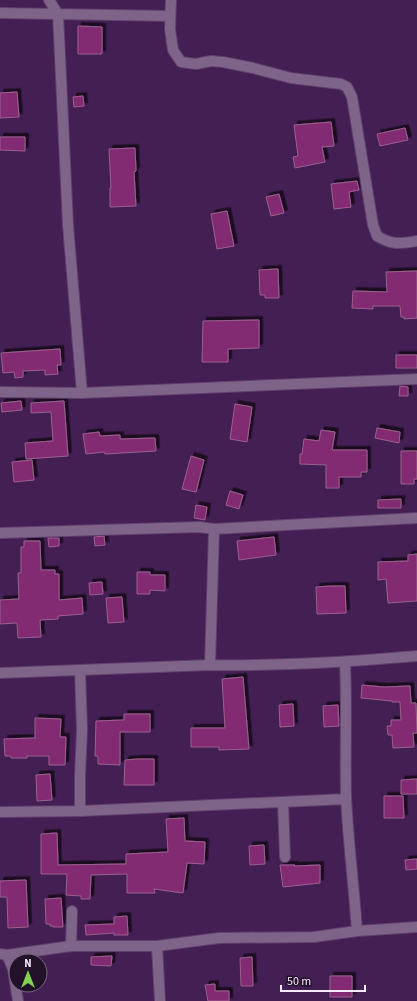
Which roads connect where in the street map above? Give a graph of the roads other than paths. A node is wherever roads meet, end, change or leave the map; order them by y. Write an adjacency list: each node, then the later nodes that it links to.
1 (49, 0): 4 (street)
2 (171, 0): 5 (street)
3 (0, 13): 4 (street)
4 (58, 14): 5 (street); 9 (street)
5 (170, 16): 6 (street)
6 (417, 241)
7 (417, 379): 9 (street)
8 (0, 392): 9 (street)
9 (82, 393)
10 (417, 518): 11 (street)
11 (214, 529): 12 (street); 15 (street)
12 (0, 533)
13 (417, 656): 14 (street)
14 (345, 662): 15 (street); 18 (street)
15 (210, 665): 16 (street)
16 (80, 670): 17 (street); 20 (street)
17 (0, 673)
18 (346, 799): 19 (street); 25 (street)
19 (283, 802): 20 (street); 22 (street)
20 (80, 811): 21 (street)
21 (0, 812)
22 (285, 857)
23 (72, 911): 26 (street)
24 (417, 927): 25 (street)
25 (357, 931): 27 (street)
26 (71, 946): 27 (street); 28 (street)
27 (158, 946): 30 (street)
28 (3, 954): 29 (street)
29 (18, 1001)
30 (160, 1001)

